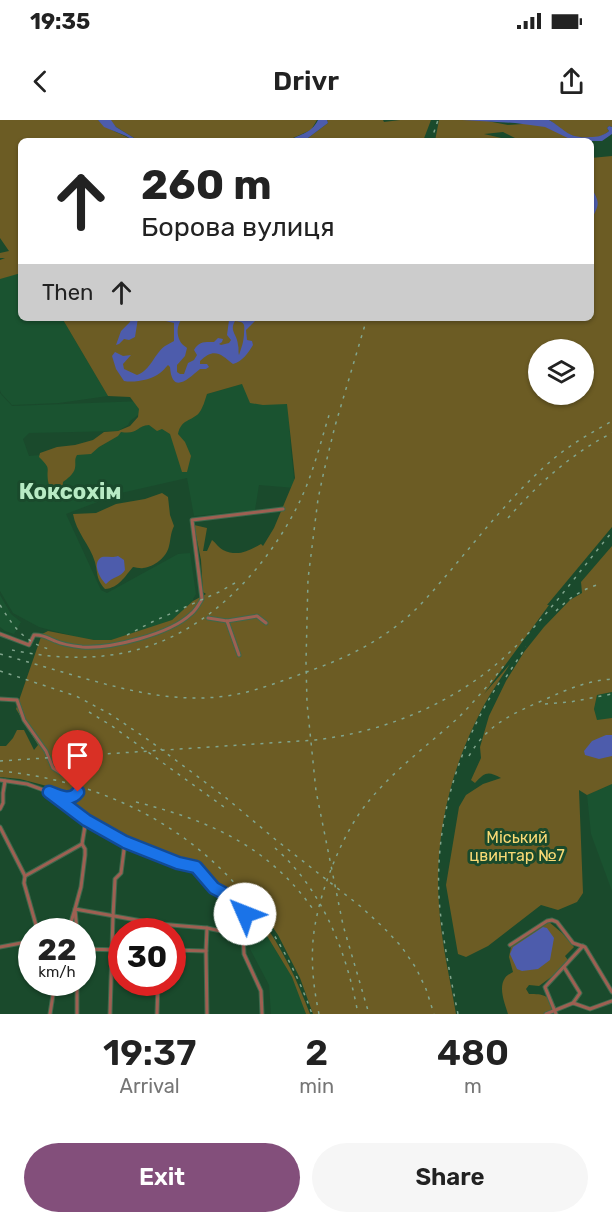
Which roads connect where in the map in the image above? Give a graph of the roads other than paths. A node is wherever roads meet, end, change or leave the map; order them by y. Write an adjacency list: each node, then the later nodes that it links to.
1 (283, 509): 5 (street)
2 (208, 618): 3 (street)
3 (227, 621): 4 (street); 6 (street)
4 (266, 623)
5 (0, 634)
6 (239, 655)
7 (0, 699): 10 (street)
8 (0, 780): 9 (street)
9 (5, 781): 10 (street); 11 (street)
10 (49, 792): 12 (street)
11 (0, 809)
12 (86, 820): 14 (street); 15 (street)
13 (0, 827): 16 (street)
14 (125, 842): 18 (street); 25 (street)
15 (82, 844): 16 (street); 17 (street)
16 (25, 876): 19 (street)
17 (75, 909): 18 (street); 20 (street); 21 (street)
18 (113, 916): 22 (street)
19 (34, 918)
20 (72, 918)
21 (76, 918)
22 (124, 918)
23 (186, 926): 24 (street)
24 (207, 928): 25 (street); 31 (street)
25 (243, 934): 46 (street)
26 (18, 944): 29 (street)
27 (510, 945): 28 (street)
28 (583, 946): 32 (street); 33 (street)
29 (0, 947)
30 (186, 950): 31 (street)
31 (206, 951): 45 (street)
32 (564, 967): 39 (street); 40 (street)
33 (612, 992)
34 (53, 996): 41 (street)
35 (77, 996): 42 (street)
36 (111, 996): 43 (street)
37 (158, 996): 44 (street)
38 (612, 1001): 39 (street)
39 (573, 1003): 40 (street)
40 (555, 1012): 47 (street)
41 (50, 1014)
42 (76, 1014)
43 (110, 1014)
44 (157, 1014)
45 (207, 1014)
46 (262, 1014)
47 (546, 1014)

